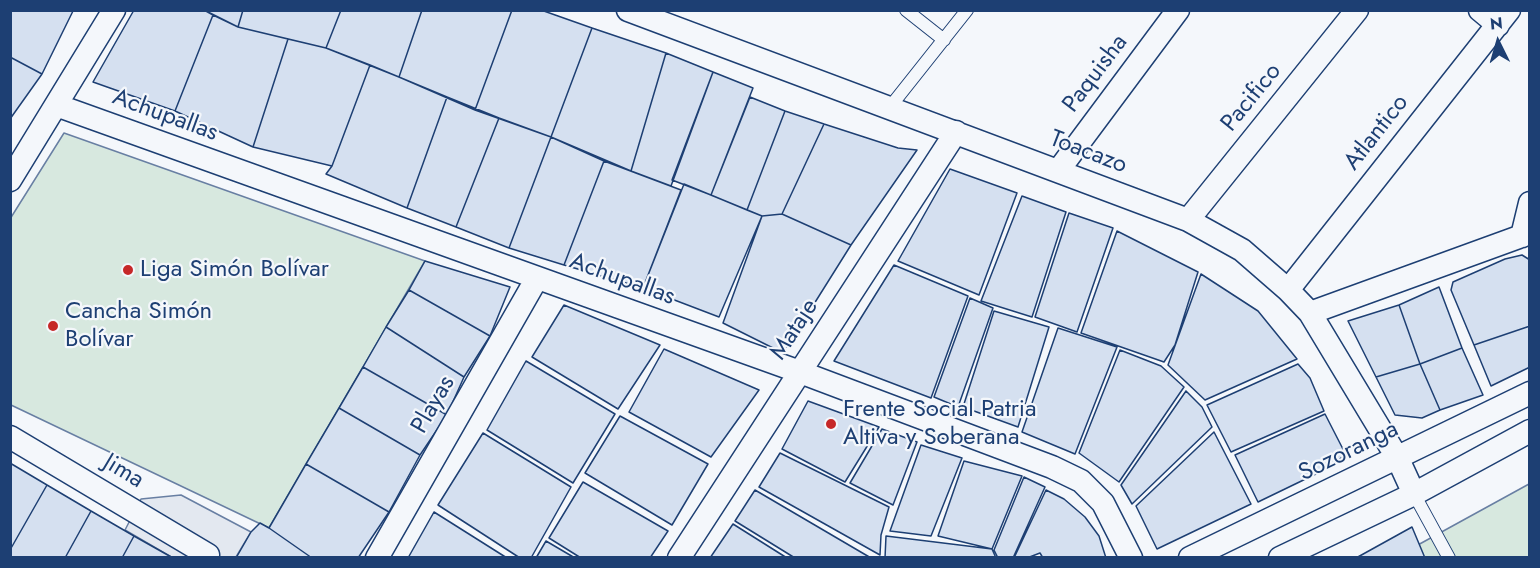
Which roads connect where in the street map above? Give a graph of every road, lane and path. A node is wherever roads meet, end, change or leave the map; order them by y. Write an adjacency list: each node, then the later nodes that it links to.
1 (114, 10): 11 (street)
2 (628, 10): 8 (street, Toacazo)
3 (906, 10): 10 (lane)
4 (967, 10): 10 (lane)
5 (1178, 10): 14 (street, Paquisha)
6 (1357, 10): 17 (street, Pacifico)
7 (1480, 10): 9 (street)
8 (674, 18): 12 (street, Toacazo)
9 (1503, 18): 20 (street, Atlantico)
10 (944, 40): 12 (lane)
11 (56, 105): 15 (street); 19 (street, Achupallas)
12 (890, 108): 13 (street, Toacazo)
13 (956, 132): 14 (street, Toacazo); 22 (street, Mataje)
14 (1058, 171): 17 (street, Toacazo)
15 (10, 180)
16 (1530, 202): 18 (street)
17 (1188, 220): 20 (street, Toacazo)
18 (1526, 234): 21 (street)
19 (537, 278): 22 (street, Achupallas); 29 (street, Playas)
20 (1288, 290): 21 (street, Toacazo)
21 (1310, 313): 26 (street, Toacazo)
22 (800, 372): 30 (street, Mataje); 31 (street, Achupallas)
23 (1530, 393): 26 (street, Sozoranga)
24 (1530, 431): 27 (street)
25 (10, 437): 28 (street, Jima)
26 (1398, 459): 27 (street, Toacazo); 32 (street, Sozoranga)
27 (1414, 494): 33 (street); 34 (lane)
28 (208, 555)
29 (377, 558)
30 (679, 558)
31 (1131, 558)
32 (1190, 558)
33 (1280, 558)
34 (1449, 558)

